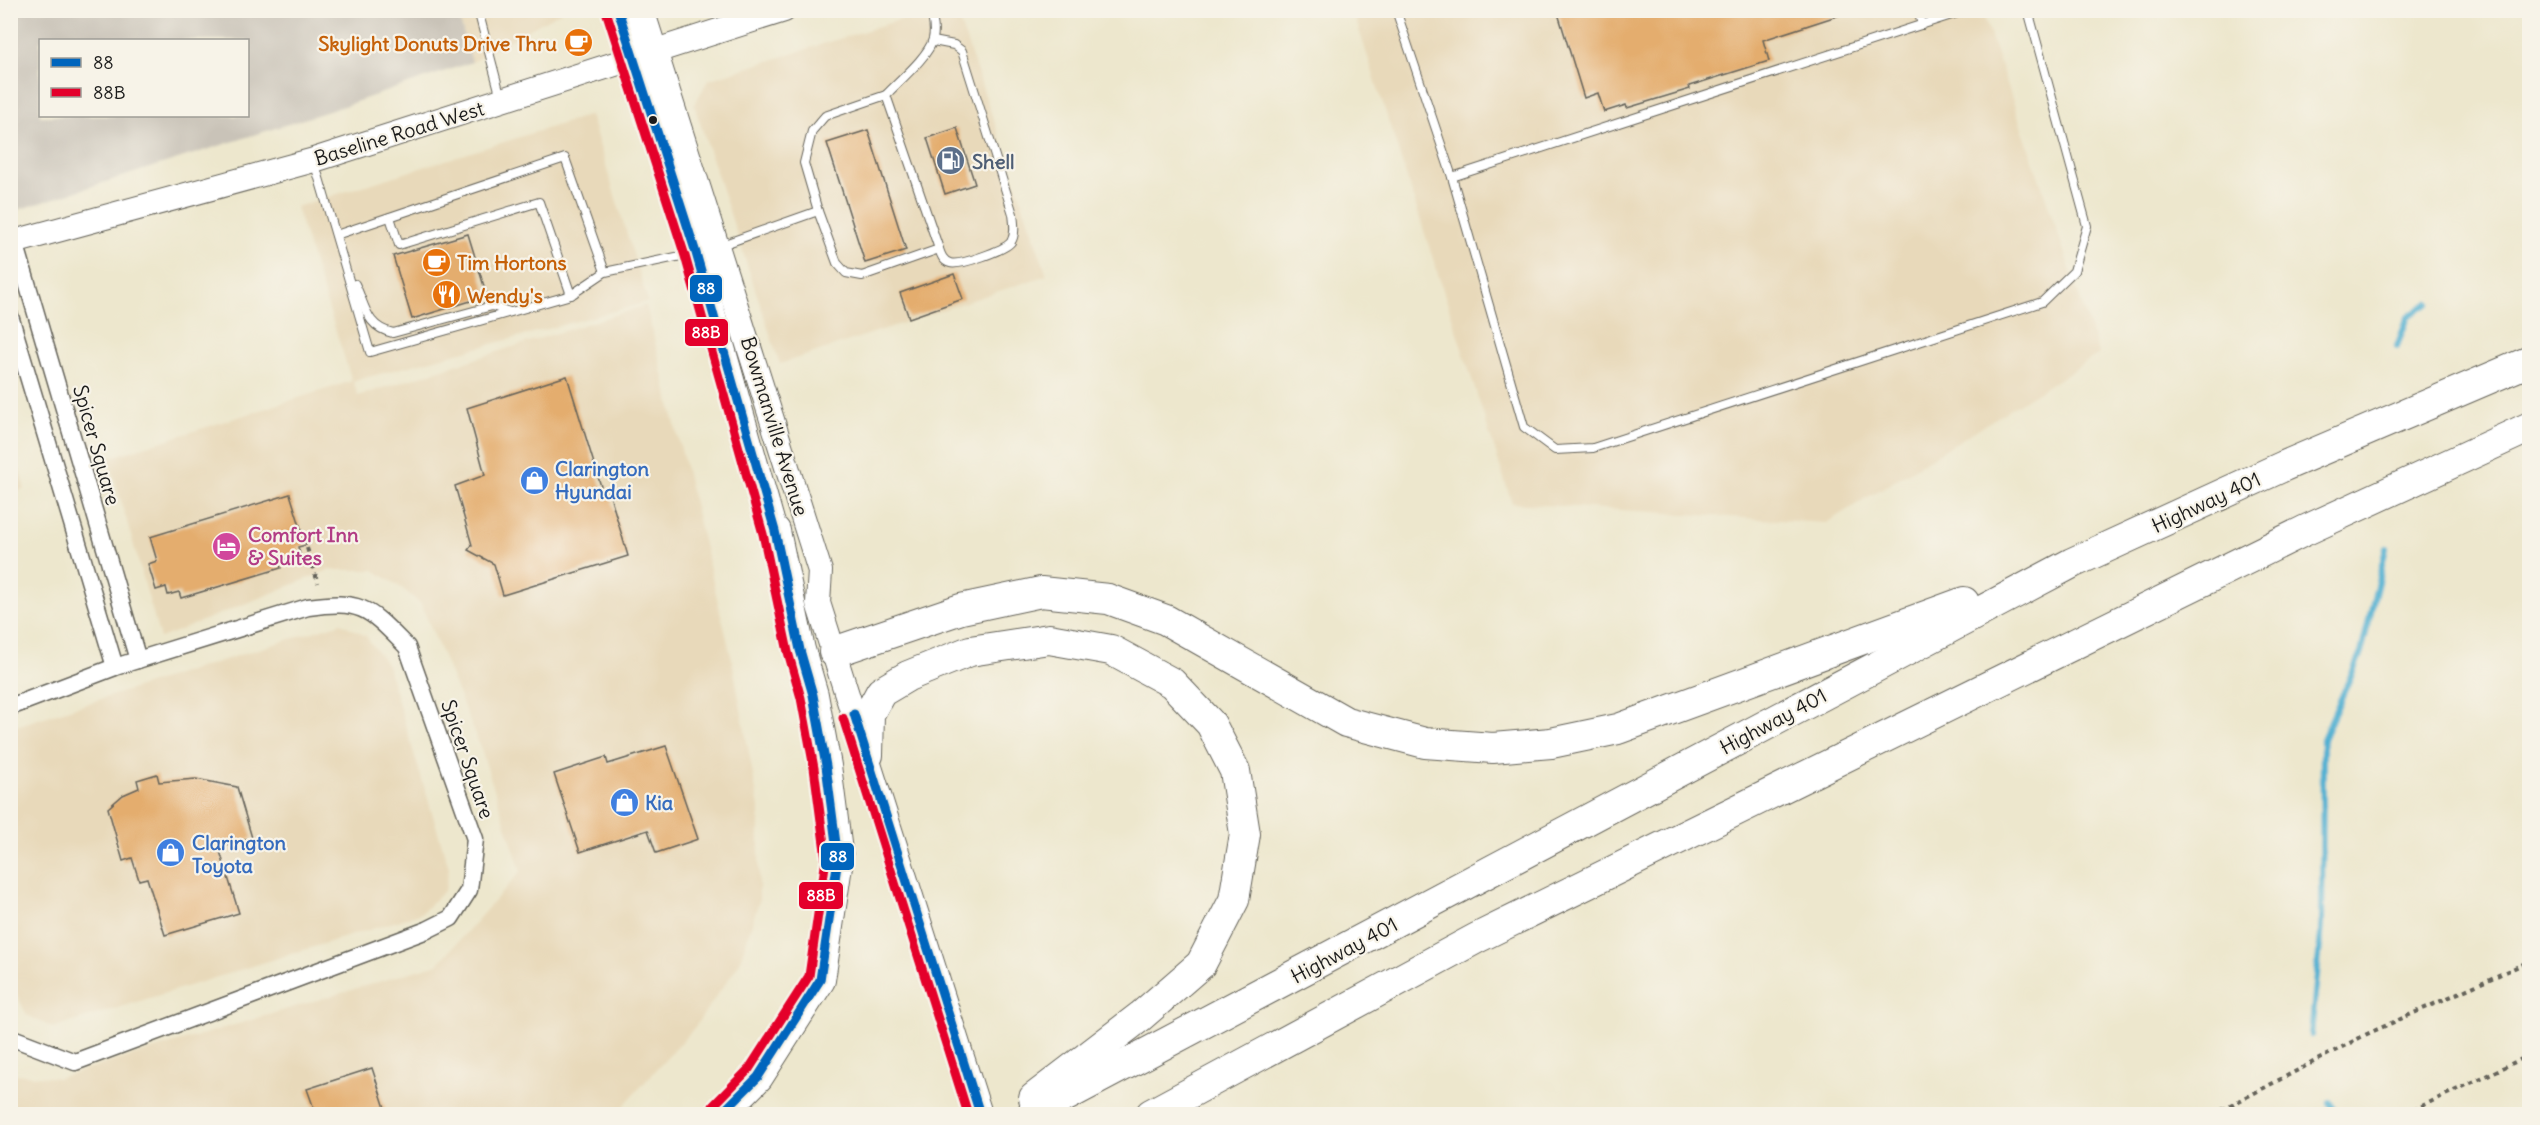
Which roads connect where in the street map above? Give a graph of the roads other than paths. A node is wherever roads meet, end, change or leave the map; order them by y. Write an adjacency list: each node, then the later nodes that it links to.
1 (478, 10): 14 (lane)
2 (618, 10): 12 (main road, Bowmanville Avenue)
3 (642, 10): 12 (main road, Bowmanville Avenue)
4 (784, 10): 12 (main road, Baseline Road West)
5 (930, 10): 11 (lane)
6 (1396, 10): 16 (lane)
7 (1918, 10): 10 (lane)
8 (1967, 10): 10 (lane)
9 (2028, 10): 16 (lane)
10 (1922, 25): 16 (lane)
11 (933, 41): 13 (lane); 21 (lane)
12 (645, 55): 14 (main road, Baseline Road West); 22 (main road, Bowmanville Avenue)
13 (886, 95): 17 (lane); 21 (lane)
14 (502, 101): 15 (main road, Baseline Road West)
15 (314, 160): 19 (lane); 20 (main road, Baseline Road West)
16 (1452, 177)
17 (818, 211): 21 (lane); 22 (lane)
18 (390, 217): 19 (lane); 24 (lane); 25 (lane)
19 (336, 235): 23 (lane)
20 (13, 242): 34 (street, Spicer Square)
21 (939, 249)
22 (707, 250): 24 (lane); 30 (main road, Bowmanville Avenue); 32 (main road, Bowmanville Avenue)
23 (345, 265): 26 (lane); 26 (lane)
24 (605, 272): 25 (lane)
25 (572, 295): 26 (lane)
26 (510, 312)
27 (10, 316): 35 (street)
28 (2529, 361): 31 (highway, Highway 401)
29 (2529, 427): 43 (highway)
30 (775, 531): 32 (main road, Bowmanville Avenue); 39 (highway)
31 (2072, 563): 33 (highway); 42 (highway, Highway 401)
32 (818, 603): 33 (main road, Bowmanville Avenue)
33 (834, 652): 37 (main road, Bowmanville Avenue)
34 (138, 660): 35 (street, Spicer Square); 38 (street, Spicer Square)
35 (115, 667): 36 (street, Spicer Square)
36 (10, 707)
37 (868, 755): 40 (main road, Bowmanville Avenue); 41 (highway)
38 (10, 1037)
39 (721, 1114)
40 (980, 1114)
41 (1012, 1114)
42 (1032, 1114)
43 (1151, 1114)

